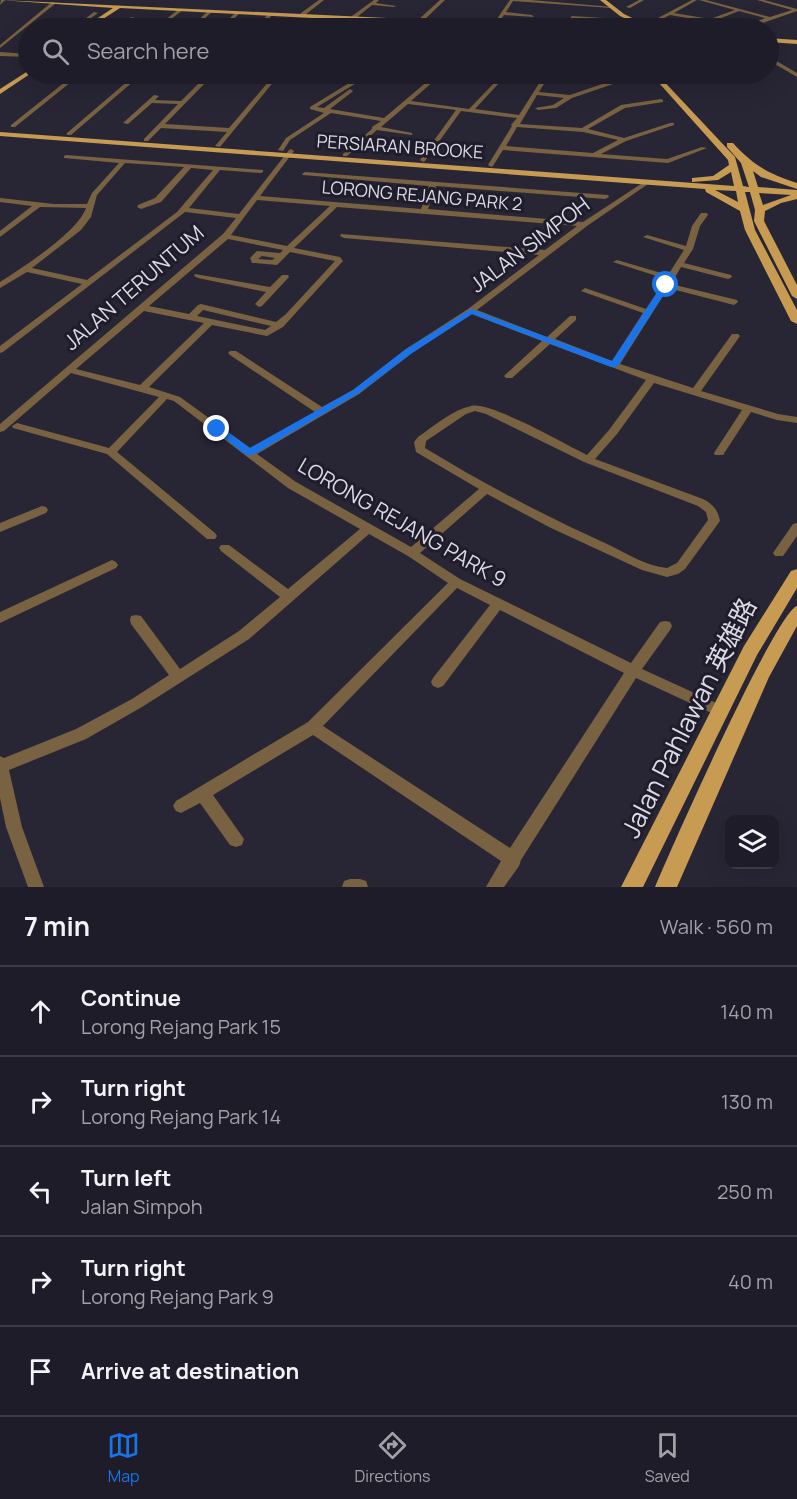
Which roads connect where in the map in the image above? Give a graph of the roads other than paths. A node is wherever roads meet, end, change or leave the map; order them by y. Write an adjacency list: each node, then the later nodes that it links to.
1 (31, 0): 19 (main road)
2 (232, 0): 14 (street)
3 (322, 0): 34 (street)
4 (377, 0): 16 (street)
5 (443, 0): 50 (street)
6 (512, 0): 21 (street); 31 (street)
7 (603, 0): 22 (main road)
8 (642, 0): 23 (street)
9 (695, 0): 32 (street)
10 (701, 0): 25 (street)
11 (759, 0): 17 (street)
12 (783, 0): 17 (street)
13 (1, 1): 15 (main road)
14 (256, 1): 29 (street)
15 (54, 3): 18 (main road); 40 (street)
16 (371, 4): 20 (street); 38 (street)
17 (774, 4): 26 (street)
18 (100, 6): 19 (main road); 27 (main road)
19 (125, 6): 24 (main road); 27 (main road); 29 (main road); 43 (main road)
20 (394, 6)
21 (580, 6): 22 (street); 39 (street)
22 (611, 7): 35 (main road)
23 (628, 7)
24 (181, 10): 28 (main road); 44 (street)
25 (739, 10): 57 (street); 58 (street)
26 (797, 10): 58 (street)
27 (110, 11): 42 (main road)
28 (212, 11): 29 (main road); 45 (street)
29 (239, 12): 33 (main road); 34 (main road); 46 (street)
30 (96, 13): 41 (street)
31 (502, 13): 36 (street); 51 (street)
32 (669, 13): 55 (street); 56 (street)
33 (271, 14): 37 (main road); 47 (street)
34 (303, 14): 38 (main road)
35 (622, 15): 53 (main road); 54 (main road)
36 (532, 16)
37 (314, 17): 48 (main road)
38 (354, 17): 49 (main road)
39 (572, 17): 52 (street)
40 (36, 18)
41 (89, 18)
42 (100, 18)
43 (108, 18)
44 (170, 18)
45 (204, 18)
46 (233, 18)
47 (267, 18)
48 (334, 18)
49 (370, 18)
50 (423, 18)
51 (499, 18)
52 (582, 18)
53 (623, 18)
54 (629, 18)
55 (660, 18)
56 (698, 18)
57 (716, 18)
58 (770, 18)
59 (18, 32): 62 (street)
60 (779, 42): 61 (main road)
61 (797, 43)
62 (0, 47)
63 (0, 54): 64 (street)
64 (18, 55)
65 (779, 64): 67 (street)
66 (18, 75): 81 (main road)
67 (797, 75)
68 (18, 80): 82 (main road)
69 (66, 84): 99 (street)
70 (127, 84): 105 (street)
71 (201, 84): 89 (street)
72 (269, 84): 102 (street)
73 (351, 84): 92 (street)
74 (361, 84): 92 (street, JALAN TERUNTUM)
75 (427, 84): 88 (street)
76 (495, 84): 93 (street)
77 (540, 84): 83 (street)
78 (598, 84): 85 (street)
79 (663, 84): 126 (main road)
80 (671, 84): 122 (main road)
81 (0, 87)
82 (0, 92)
83 (535, 93): 85 (street); 94 (street)
84 (156, 96): 87 (street)
85 (570, 97): 90 (street)
86 (661, 100): 103 (street)
87 (150, 101): 89 (street); 96 (street)
88 (405, 102): 91 (street); 95 (street)
89 (182, 103): 100 (street)
90 (538, 108)
91 (459, 110): 93 (street); 119 (street)
92 (326, 111): 95 (street); 113 (street, JALAN TERUNTUM)
93 (470, 111): 94 (street)
94 (520, 117): 98 (street)
95 (384, 120): 101 (street)
96 (126, 123)
97 (672, 124): 108 (street)
98 (514, 125): 103 (street); 111 (street)
99 (13, 126)
100 (160, 126): 102 (street); 107 (street)
101 (374, 128): 106 (street); 116 (street)
102 (231, 130): 109 (street)
103 (584, 130): 108 (street)
104 (0, 133): 105 (main road, PERSIARAN BROOKE); 110 (main road, PERSIARAN BROOKE)
105 (69, 134): 107 (main road, PERSIARAN BROOKE)
106 (410, 134)
107 (146, 140): 109 (main road, PERSIARAN BROOKE)
108 (624, 140): 115 (street)
109 (218, 146): 113 (main road, PERSIARAN BROOKE)
110 (175, 147): 114 (main road, PERSIARAN BROOKE); 121 (street)
111 (503, 147): 115 (street); 125 (street)
112 (704, 148): 115 (street)
113 (286, 152): 114 (main road, PERSIARAN BROOKE); 116 (main road, PERSIARAN BROOKE); 118 (main road, PERSIARAN BROOKE); 123 (street, JALAN TERUNTUM)
114 (270, 153): 123 (main road)
115 (596, 154)
116 (345, 155): 119 (main road, PERSIARAN BROOKE)
117 (66, 157): 120 (street)
118 (319, 157): 123 (main road); 130 (main road, PERSIARAN BROOKE)
119 (423, 160): 125 (main road, PERSIARAN BROOKE)
120 (123, 162): 121 (street); 142 (street)
121 (160, 162): 124 (street)
122 (745, 162): 134 (main road); 135 (main road)
123 (281, 164): 138 (street, JALAN TERUNTUM)
124 (190, 165): 127 (street); 143 (street)
125 (491, 165): 132 (main road, PERSIARAN BROOKE)
126 (734, 166): 132 (main road); 133 (main road)
127 (219, 168): 128 (street); 145 (street)
128 (261, 171)
129 (305, 174): 131 (street)
130 (649, 182): 132 (main road, PERSIARAN BROOKE); 150 (street, JALAN SIMPOH)
131 (433, 184): 137 (street); 147 (street)
132 (697, 184): 133 (main road, PERSIARAN BROOKE); 144 (main road)
133 (741, 186): 135 (main road, PERSIARAN BROOKE); 144 (main road)
134 (797, 186): 135 (main road, PERSIARAN BROOKE)
135 (753, 187): 136 (main road, PERSIARAN BROOKE); 146 (main road)
136 (797, 195): 146 (main road)
137 (605, 197)
138 (257, 198): 141 (street, LORONG REJANG PARK 2); 149 (street, JALAN TERUNTUM)
139 (0, 200): 140 (street)
140 (37, 204): 142 (street); 151 (street)
141 (336, 204): 147 (street, LORONG REJANG PARK 2); 156 (street)
142 (90, 206): 161 (street)
143 (141, 207)
144 (744, 209): 179 (main road)
145 (185, 210): 149 (street); 166 (street)
146 (760, 210): 170 (main road)
147 (424, 211): 150 (street, LORONG REJANG PARK 2)
148 (704, 215): 155 (street)
149 (242, 217): 152 (street, JALAN TERUNTUM)
150 (584, 224): 157 (street, JALAN SIMPOH)
151 (0, 235)
152 (226, 236): 156 (street); 173 (street, JALAN TERUNTUM)
153 (344, 236): 157 (street)
154 (647, 237): 155 (street)
155 (689, 249): 160 (street)
156 (288, 250): 158 (street); 180 (street)
157 (547, 253): 174 (street, JALAN SIMPOH)
158 (280, 256)
159 (617, 262): 165 (street)
160 (680, 264): 163 (street); 165 (street)
161 (27, 269): 166 (street); 167 (street)
162 (198, 276): 168 (street)
163 (728, 276)
164 (285, 277): 168 (street)
165 (668, 281): 171 (street); 175 (street)
166 (87, 283): 183 (street)
167 (0, 286)
168 (271, 290): 172 (street)
169 (585, 291): 175 (street)
170 (797, 296)
171 (734, 302)
172 (259, 304)
173 (144, 308): 176 (street); 186 (street, JALAN TERUNTUM)
174 (471, 311): 182 (street); 193 (street, JALAN SIMPOH)
175 (648, 312): 185 (street)
176 (192, 316): 178 (street); 180 (street)
177 (573, 318): 182 (street)
178 (212, 321): 180 (street); 189 (street)
179 (797, 321)
180 (280, 325)
181 (735, 336): 190 (street)
182 (547, 340): 185 (street); 187 (street)
183 (0, 350)
184 (233, 352): 193 (street)
185 (614, 365): 188 (street)
186 (70, 370): 189 (street, LORONG REJANG PARK 9); 195 (street, JALAN TERUNTUM)
187 (509, 376)
188 (652, 379): 190 (street); 199 (street)
189 (142, 388): 191 (street, LORONG REJANG PARK 9)
190 (695, 392): 192 (street)
191 (165, 396): 196 (street); 197 (street, LORONG REJANG PARK 9)
192 (748, 409): 194 (street); 198 (street)
193 (322, 412): 197 (street, JALAN SIMPOH)
194 (796, 419)
195 (6, 424): 196 (street)
196 (111, 452): 205 (street)
197 (250, 453): 204 (street, LORONG REJANG PARK 9)
198 (720, 453)
199 (588, 460): 200 (street); 200 (street)
200 (485, 490): 207 (street)
201 (42, 510): 202 (street)
202 (0, 528)
203 (797, 528): 208 (street)
204 (367, 529): 207 (street, LORONG REJANG PARK 9); 212 (street)
205 (211, 536)
206 (225, 548): 212 (street)
207 (412, 553): 211 (street, LORONG REJANG PARK 9)
208 (779, 554)
209 (112, 565): 215 (street)
210 (797, 575): 221 (main road, Jalan Pahlawan 英雄路)
211 (456, 582): 213 (street, LORONG REJANG PARK 9); 222 (street)
212 (288, 596): 219 (street)
213 (498, 603): 218 (street, LORONG REJANG PARK 9); 220 (street)
214 (797, 612): 233 (main road, Jalan Pahlawan 英雄路)
215 (0, 618)
216 (136, 620): 219 (street)
217 (665, 626): 218 (street)
218 (633, 671): 221 (street, LORONG REJANG PARK 9); 227 (street)
219 (178, 677): 223 (street)
220 (438, 682)
221 (718, 710): 232 (main road, Jalan Pahlawan 英雄路)
222 (314, 728): 224 (street); 227 (street)
223 (0, 765): 228 (street)
224 (202, 794): 225 (street); 226 (street)
225 (182, 806)
226 (236, 839)
227 (513, 860): 231 (street)
228 (36, 887)
229 (350, 887): 230 (street)
230 (360, 887)
231 (494, 887)
232 (632, 887)
233 (666, 887)

